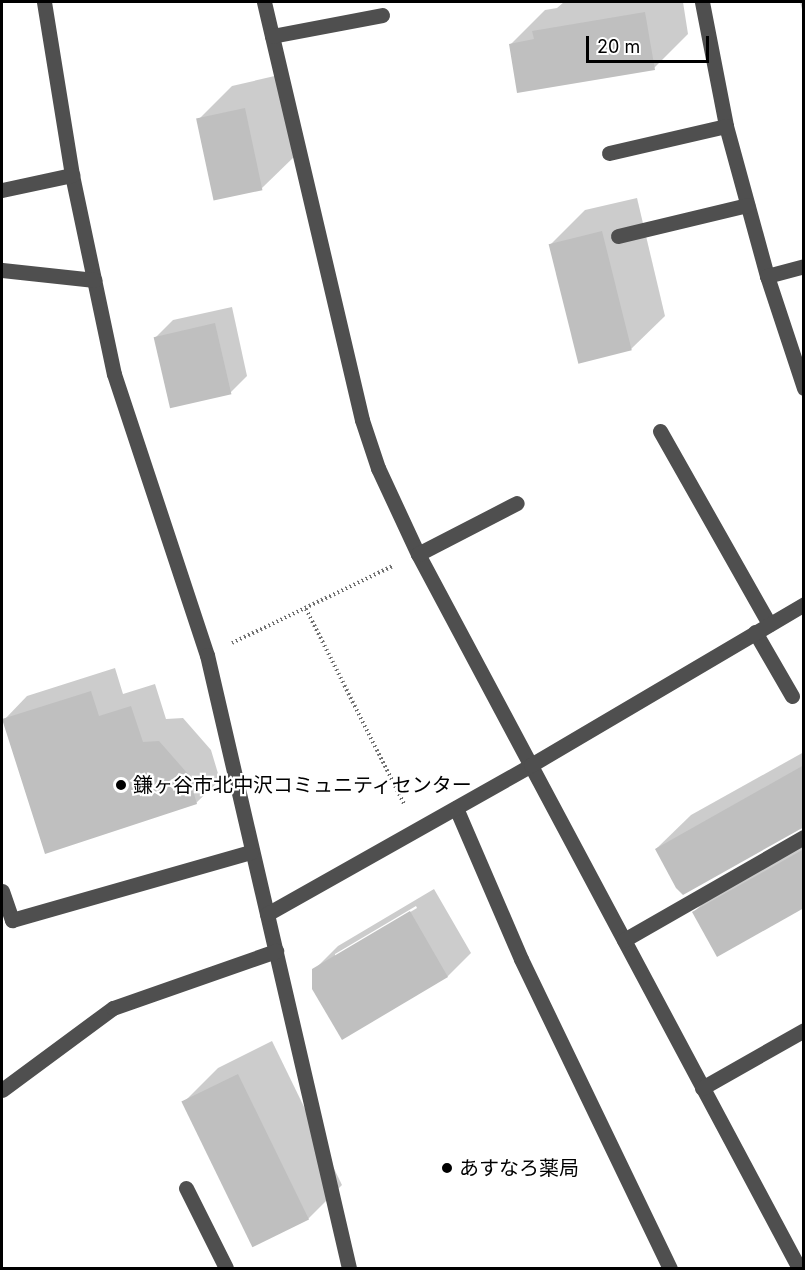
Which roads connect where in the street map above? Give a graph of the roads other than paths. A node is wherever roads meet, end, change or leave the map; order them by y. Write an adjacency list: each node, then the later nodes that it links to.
1 (44, 2): 8 (street)
2 (264, 2): 5 (street)
3 (702, 2): 6 (street)
4 (382, 15): 5 (street)
5 (272, 36): 19 (street)
6 (726, 126): 7 (street); 10 (street)
7 (609, 153)
8 (72, 175): 9 (street); 15 (street)
9 (2, 190)
10 (747, 205): 11 (street); 14 (street)
11 (618, 236)
12 (804, 266): 14 (street)
13 (2, 270): 15 (street)
14 (767, 276): 16 (street)
15 (94, 280): 27 (street)
16 (804, 388)
17 (660, 431): 21 (street)
18 (517, 503): 19 (street)
19 (418, 554): 24 (street)
20 (804, 604): 21 (street)
21 (769, 624): 22 (street)
22 (755, 632): 23 (street); 24 (street)
23 (792, 696)
24 (531, 765): 25 (street); 31 (street)
25 (456, 808): 29 (street); 39 (street)
26 (804, 837): 31 (street)
27 (251, 852): 29 (street); 30 (street)
28 (2, 891): 30 (street)
29 (267, 914): 32 (street)
30 (7, 921)
31 (624, 940): 34 (street)
32 (276, 951): 35 (street); 38 (street)
33 (804, 1030): 34 (street)
34 (702, 1088): 40 (street)
35 (2, 1090)
36 (186, 1188): 37 (street)
37 (226, 1269)
38 (349, 1269)
39 (670, 1269)
40 (799, 1269)

